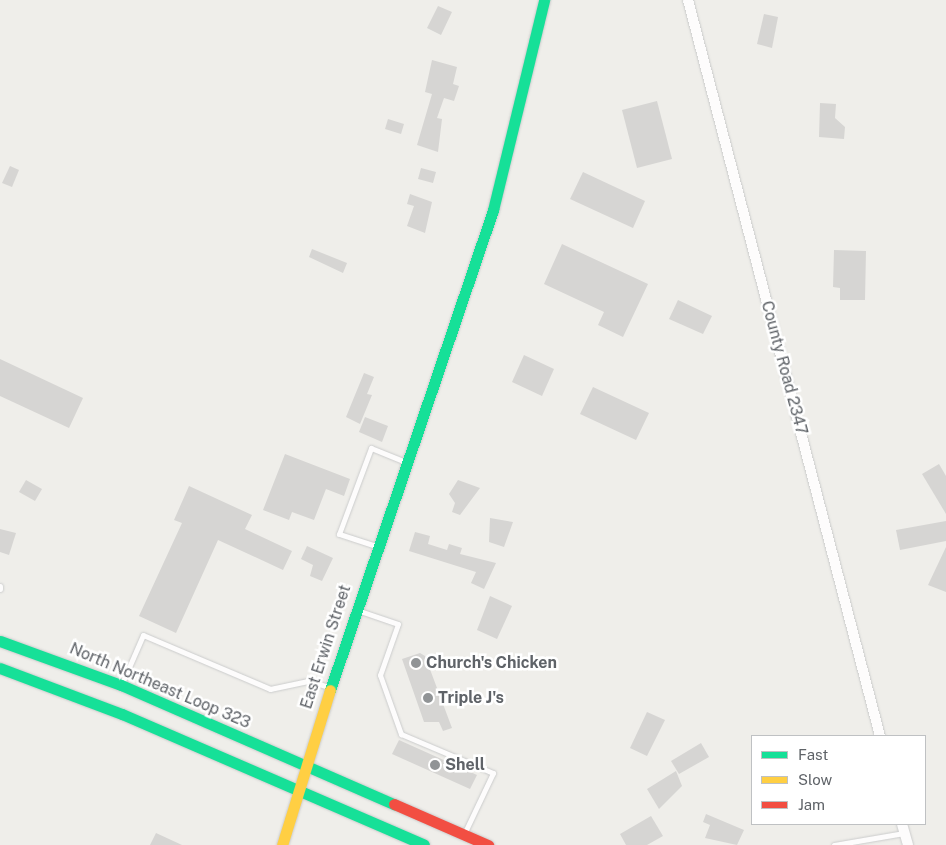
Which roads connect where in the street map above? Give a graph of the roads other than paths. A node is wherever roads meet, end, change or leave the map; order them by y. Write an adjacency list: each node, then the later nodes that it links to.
1 (544, 0): 3 (main road, East Erwin Street)
2 (688, 0): 10 (street, County Road 2347)
3 (407, 461): 4 (main road, East Erwin Street); 4 (lane)
4 (377, 546): 5 (main road, East Erwin Street)
5 (355, 609): 9 (main road, East Erwin Street); 14 (lane)
6 (0, 642): 8 (main road, North Northeast Loop 323)
7 (0, 668): 12 (main road)
8 (121, 686): 9 (lane); 11 (main road, North Northeast Loop 323)
9 (329, 687): 11 (main road, East Erwin Street)
10 (880, 735)
11 (305, 765): 12 (main road, East Erwin Street); 14 (main road, North Northeast Loop 323)
12 (297, 789): 15 (main road, East Erwin Street); 16 (main road)
13 (904, 828): 18 (lane); 19 (street)
14 (464, 834): 17 (main road, North Northeast Loop 323)
15 (282, 845)
16 (424, 845)
17 (488, 845)
18 (834, 845)
19 (908, 845)

